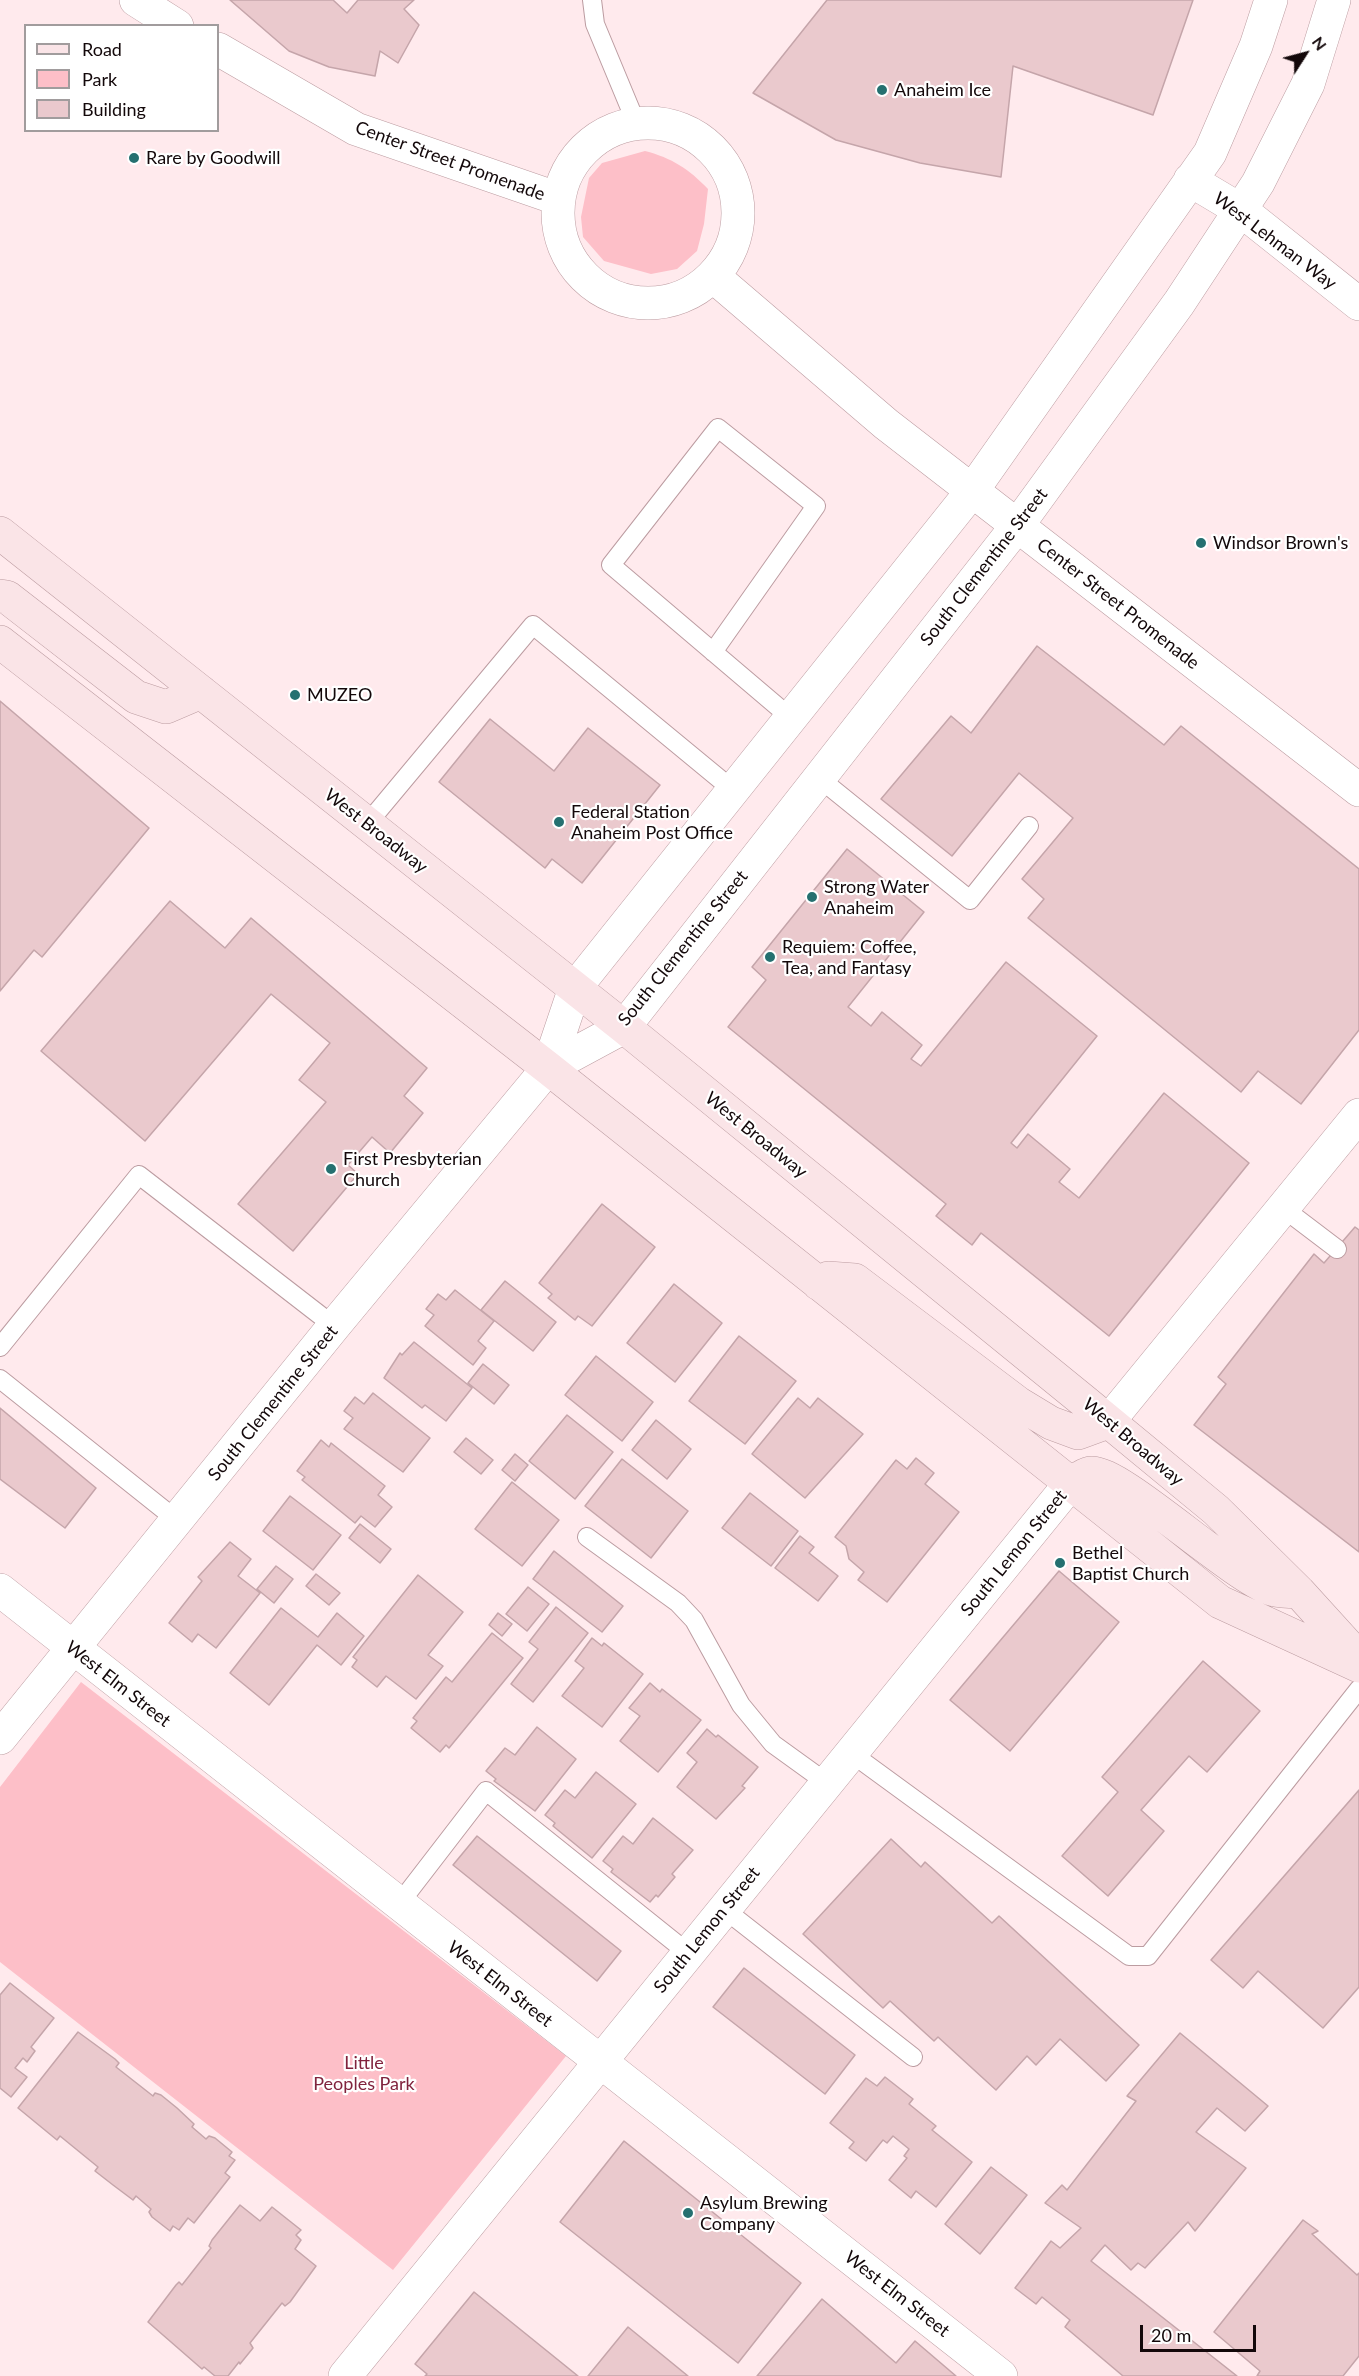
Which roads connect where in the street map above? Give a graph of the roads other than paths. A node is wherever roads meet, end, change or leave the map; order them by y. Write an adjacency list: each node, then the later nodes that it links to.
1 (136, 0): 5 (street)
2 (592, 0): 7 (lane)
3 (1271, 0): 8 (street, South Clementine Street)
4 (1334, 0): 10 (street, South Clementine Street)
5 (174, 24)
6 (219, 50): 9 (street, Center Street Promenade)
7 (637, 124): 9 (street, Center Street Promenade); 11 (street, Center Street Promenade)
8 (1190, 180): 10 (street, West Lehman Way); 13 (street, South Clementine Street)
9 (559, 199): 11 (street, Center Street Promenade)
10 (1242, 211): 12 (street, West Lehman Way); 14 (street, South Clementine Street)
11 (713, 276): 13 (street, Center Street Promenade)
12 (1359, 304)
13 (972, 491): 14 (street, Center Street Promenade); 20 (street, South Clementine Street)
14 (1017, 526): 21 (street, South Clementine Street); 23 (street, Center Street Promenade)
15 (0, 533): 19 (main road, West Broadway)
16 (0, 596): 19 (main road)
17 (0, 642): 28 (main road)
18 (713, 652): 18 (lane); 20 (lane)
19 (201, 692): 24 (main road, West Broadway)
20 (791, 718): 22 (street, South Clementine Street)
21 (819, 777): 25 (lane); 27 (street, South Clementine Street)
22 (733, 789): 24 (lane); 26 (street, South Clementine Street)
23 (1359, 790)
24 (367, 824): 26 (main road, West Broadway)
25 (1029, 825)
26 (575, 988): 27 (main road, West Broadway); 28 (street, South Clementine Street)
27 (624, 1027): 28 (street, South Clementine Street); 36 (main road, West Broadway)
28 (548, 1068): 32 (main road); 33 (street, South Clementine Street)
29 (1359, 1115): 30 (street)
30 (1283, 1208): 31 (lane); 36 (street)
31 (1337, 1249)
32 (819, 1284): 36 (main road); 37 (main road)
33 (334, 1326): 34 (lane); 38 (street, South Clementine Street)
34 (0, 1347)
35 (0, 1379): 38 (lane)
36 (1108, 1422): 41 (main road, West Broadway)
37 (1070, 1484): 41 (main road); 44 (main road); 47 (street, South Lemon Street)
38 (178, 1521): 42 (street, South Clementine Street)
39 (587, 1537): 48 (lane)
40 (0, 1590): 42 (street, West Elm Street)
41 (1299, 1592): 43 (main road, West Broadway)
42 (74, 1649): 46 (street, South Clementine Street); 49 (street, West Elm Street)
43 (1359, 1658)
44 (1359, 1666)
45 (1359, 1689): 47 (lane)
46 (0, 1738)
47 (851, 1753): 48 (street, South Lemon Street)
48 (826, 1783): 50 (street, South Lemon Street)
49 (399, 1904): 51 (lane); 53 (street, West Elm Street)
50 (724, 1909): 51 (street, South Lemon Street); 52 (lane)
51 (688, 1953): 53 (street, South Lemon Street)
52 (913, 2057)
53 (599, 2061): 54 (street, South Lemon Street); 55 (street, West Elm Street)
54 (345, 2376)
55 (1001, 2376)

